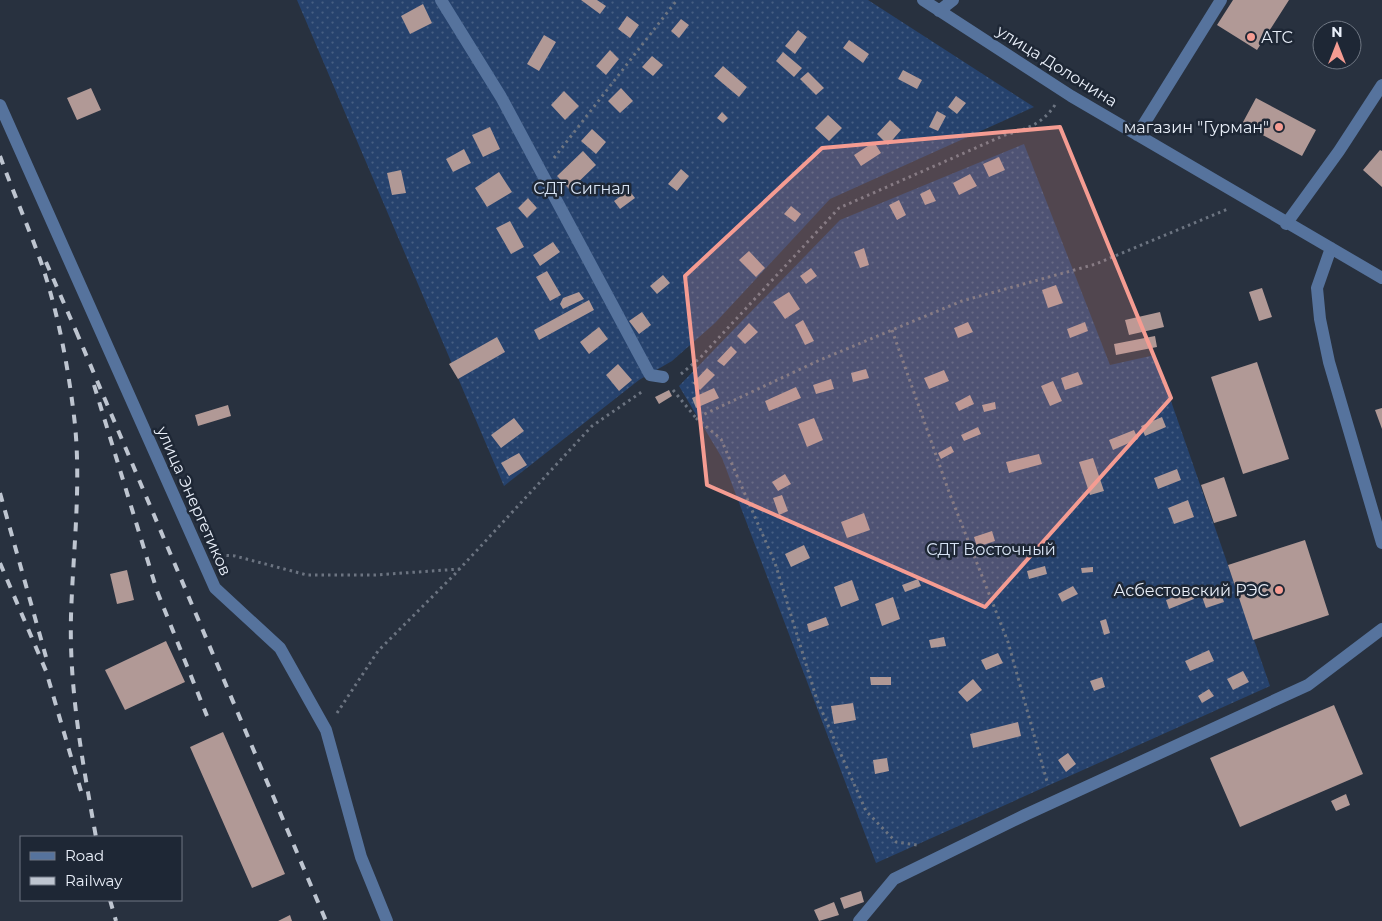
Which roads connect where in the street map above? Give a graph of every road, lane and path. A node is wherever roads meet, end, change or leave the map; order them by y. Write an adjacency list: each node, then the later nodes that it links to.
1 (441, 0): 11 (street)
2 (677, 0): 11 (path)
3 (923, 0): 6 (street, улица Долонина)
4 (953, 0): 6 (street)
5 (1221, 0): 10 (street)
6 (939, 11): 8 (street, улица Долонина)
7 (1382, 85): 13 (street)
8 (1071, 96): 10 (street, улица Долонина); 17 (path)
9 (0, 105): 20 (street, улица Энергетиков)
10 (1137, 135): 12 (street, улица Долонина)
11 (542, 172): 17 (street)
12 (1249, 200): 13 (street, улица Долонина); 16 (path)
13 (1286, 224): 14 (street, улица Долонина)
14 (1331, 248): 15 (street, улица Долонина); 19 (street)
15 (1382, 278)
16 (892, 330): 18 (path); 24 (path)
17 (663, 377): 18 (path); 21 (path)
18 (696, 418): 25 (path)
19 (1382, 543)
20 (199, 553): 21 (path); 23 (street, улица Энергетиков)
21 (460, 569): 23 (path)
22 (1382, 629): 27 (street)
23 (326, 730): 26 (street, улица Энергетиков)
24 (1040, 791)
25 (923, 842)
26 (386, 921)
27 (859, 921)

